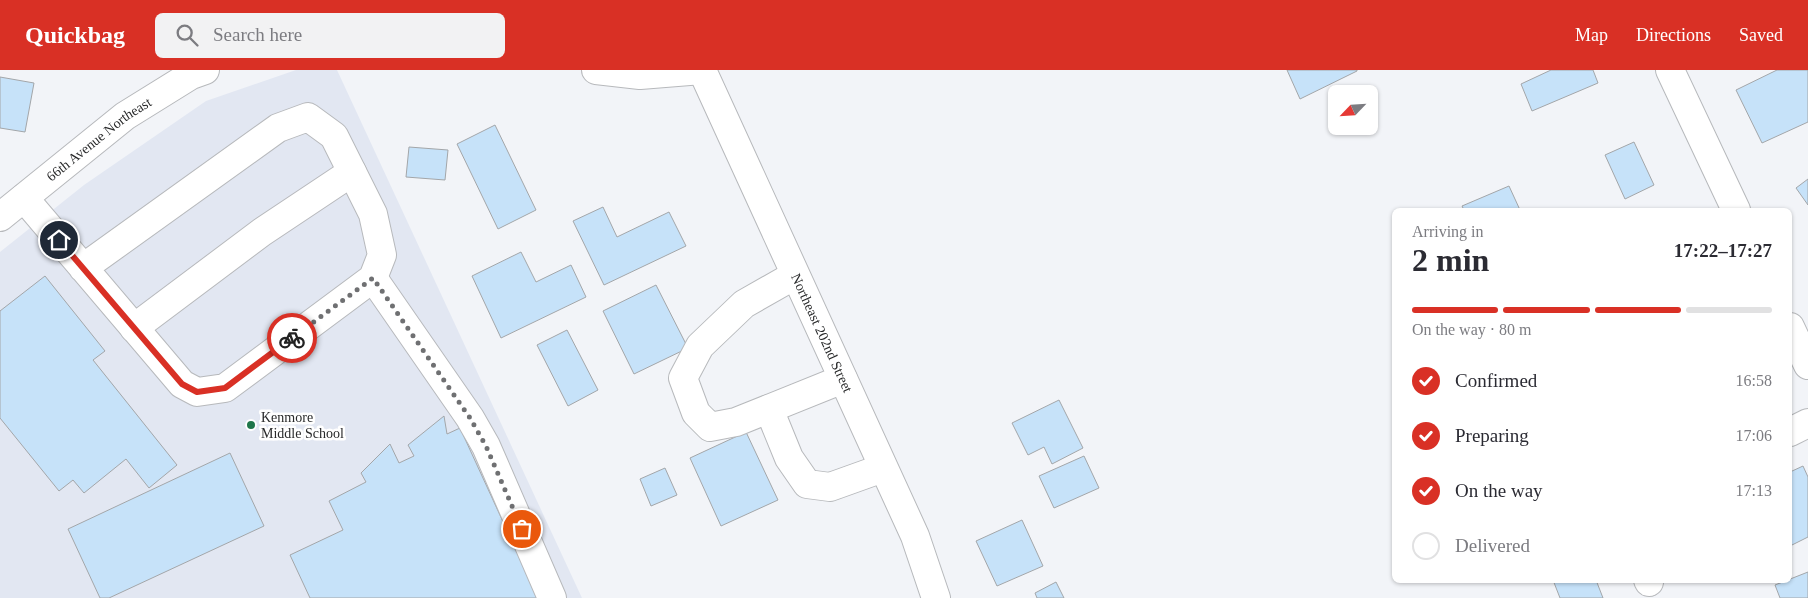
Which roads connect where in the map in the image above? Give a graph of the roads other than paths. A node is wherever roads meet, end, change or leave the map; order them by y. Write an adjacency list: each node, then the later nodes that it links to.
1 (205, 70): 6 (street, 66th Avenue Northeast)
2 (596, 70): 3 (street)
3 (702, 70): 10 (street, Northeast 202nd Street)
4 (1675, 72): 7 (street)
5 (352, 172): 9 (street); 11 (street); 12 (street)
6 (24, 198): 8 (street, 66th Avenue Northeast); 9 (street)
7 (1735, 208)
8 (0, 217)
9 (83, 268): 12 (street)
10 (795, 275): 15 (street, Northeast 202nd Street); 16 (street)
11 (373, 278): 12 (street); 20 (street)
12 (134, 328)
13 (1792, 331): 14 (street)
14 (1808, 365)
15 (843, 379): 16 (street); 19 (street, Northeast 202nd Street)
16 (769, 409): 19 (street)
17 (1808, 423): 18 (street)
18 (1792, 431)
19 (884, 468): 21 (street, Northeast 202nd Street)
20 (552, 598)
21 (936, 598)

